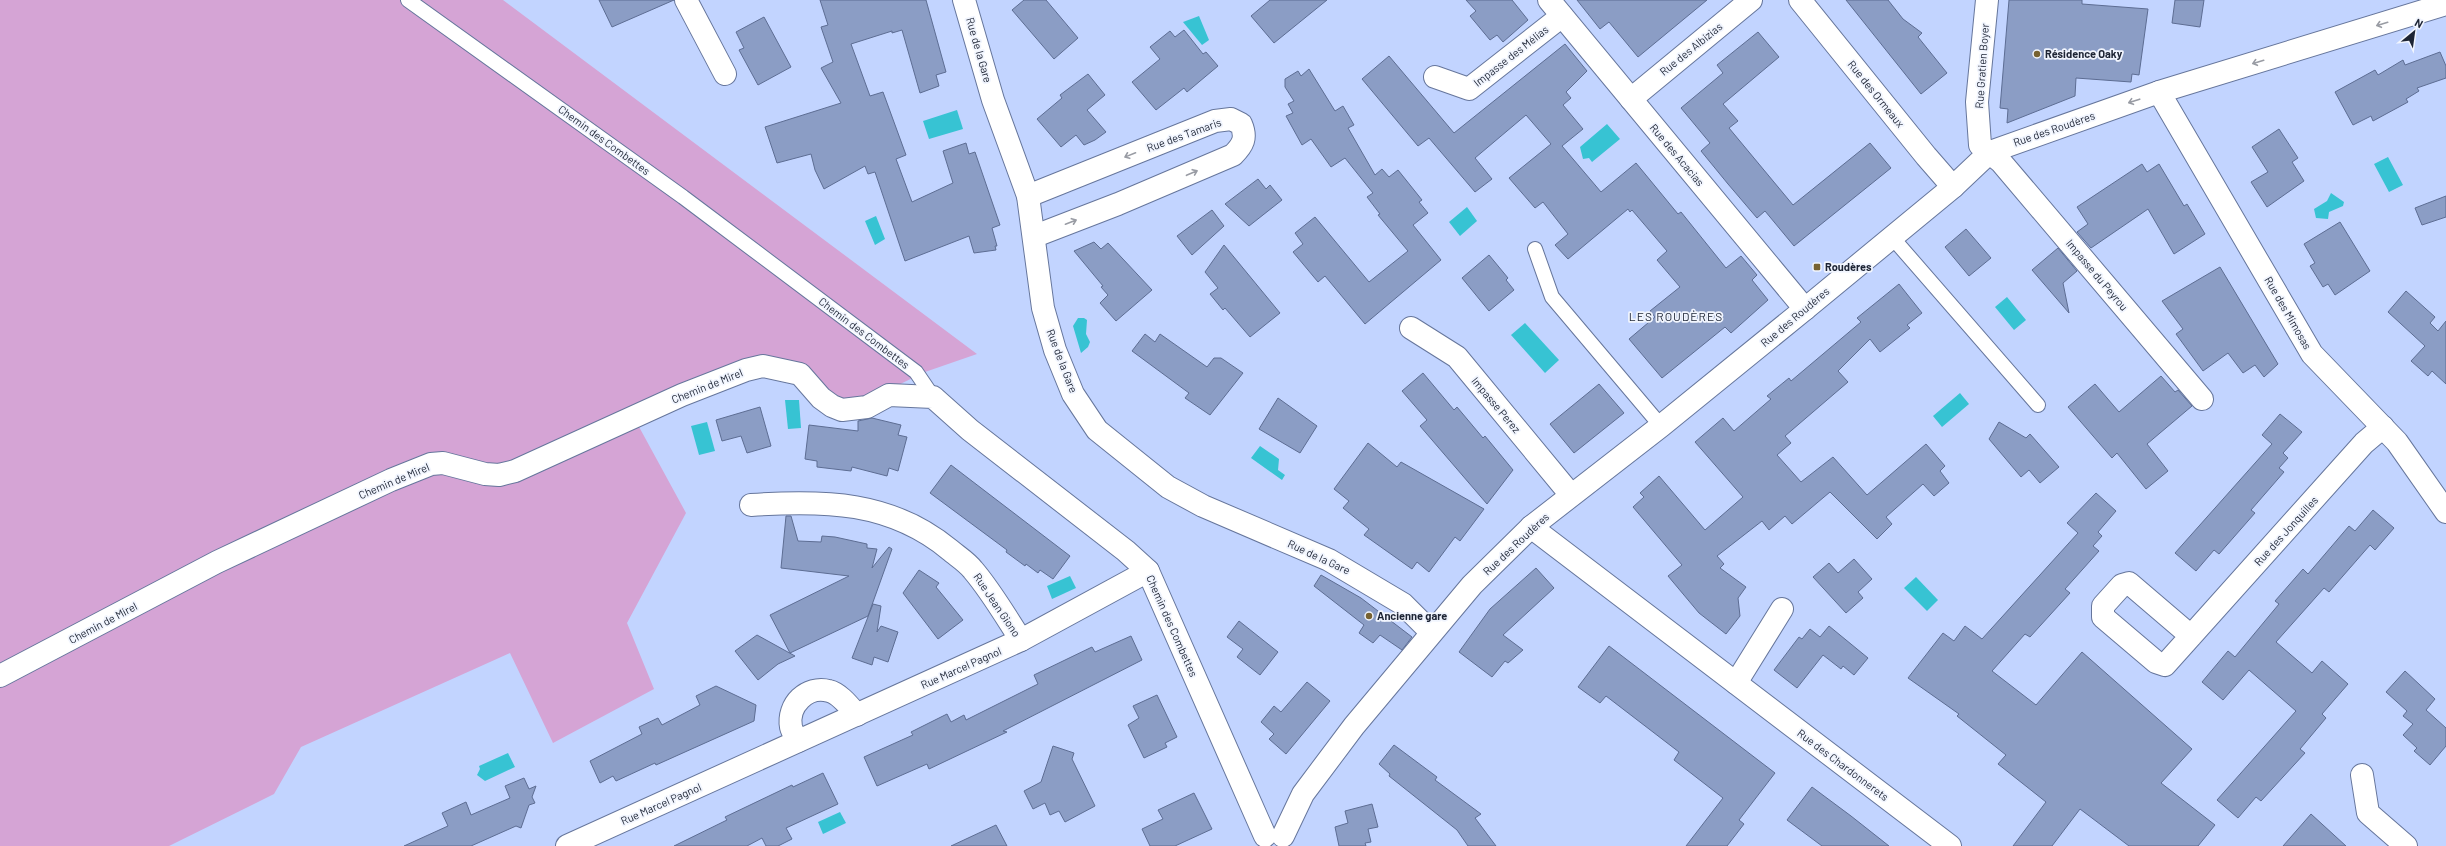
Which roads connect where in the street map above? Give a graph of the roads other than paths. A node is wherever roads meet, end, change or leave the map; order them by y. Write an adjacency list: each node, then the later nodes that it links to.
1 (408, 0): 21 (lane, Chemin des Combettes)
2 (686, 0): 9 (street)
3 (964, 0): 15 (street, Rue de la Gare)
4 (1751, 0): 12 (street, Rue des Albizias)
5 (1800, 0): 14 (street, Rue des Ormeaux)
6 (1987, 0): 13 (street, Rue Gratien Boyer)
7 (2446, 4): 11 (street, Rue des Roudères, one-way to 11)
8 (1555, 8): 10 (street, Impasse des Mélias); 12 (street, Rue des Acacias)
9 (725, 74)
10 (1435, 77)
11 (2159, 92): 13 (street, Rue des Roudères, one-way to 13); 25 (street, Rue des Mimosas)
12 (1631, 99): 19 (street, Rue des Acacias)
13 (1990, 152): 14 (street, Rue des Roudères); 22 (street, Impasse du Peyrou)
14 (1953, 187): 17 (street, Rue des Roudères)
15 (1028, 196): 16 (street, Rue de la Gare); 16 (street, Rue des Tamaris, one-way to 15)
16 (1035, 236): 32 (street, Rue de la Gare)
17 (1891, 236): 19 (street, Rue des Roudères); 23 (lane)
18 (1535, 249): 24 (lane)
19 (1805, 309): 24 (street, Rue des Roudères)
20 (1411, 328): 26 (street, Impasse Perez)
21 (933, 397): 30 (street, Chemin des Combettes); 35 (street, Chemin de Mirel)
22 (2202, 399)
23 (2038, 405)
24 (1661, 426): 26 (street, Rue des Roudères)
25 (2384, 427): 28 (street, Rue des Mimosas); 33 (street, Rue des Jonquilles)
26 (1571, 495): 29 (street, Rue des Roudères)
27 (751, 505): 34 (street, Rue Jean Giono)
28 (2446, 512)
29 (1531, 527): 32 (street, Rue des Roudères); 36 (street, Rue des Chardonnerets)
30 (1148, 571): 34 (street, Rue Marcel Pagnol); 40 (street, Chemin des Combettes)
31 (1782, 609): 36 (street)
32 (1431, 632): 40 (street, Rue des Roudères)
33 (2191, 636)
34 (1021, 640): 37 (street, Rue Marcel Pagnol)
35 (0, 676)
36 (1736, 683): 42 (street, Rue des Chardonnerets)
37 (857, 715): 38 (street, Rue Marcel Pagnol); 38 (street)
38 (798, 741): 41 (street, Rue Marcel Pagnol)
39 (2362, 775): 43 (street)
40 (1274, 841)
41 (567, 846)
42 (1950, 846)
43 (2406, 846)

